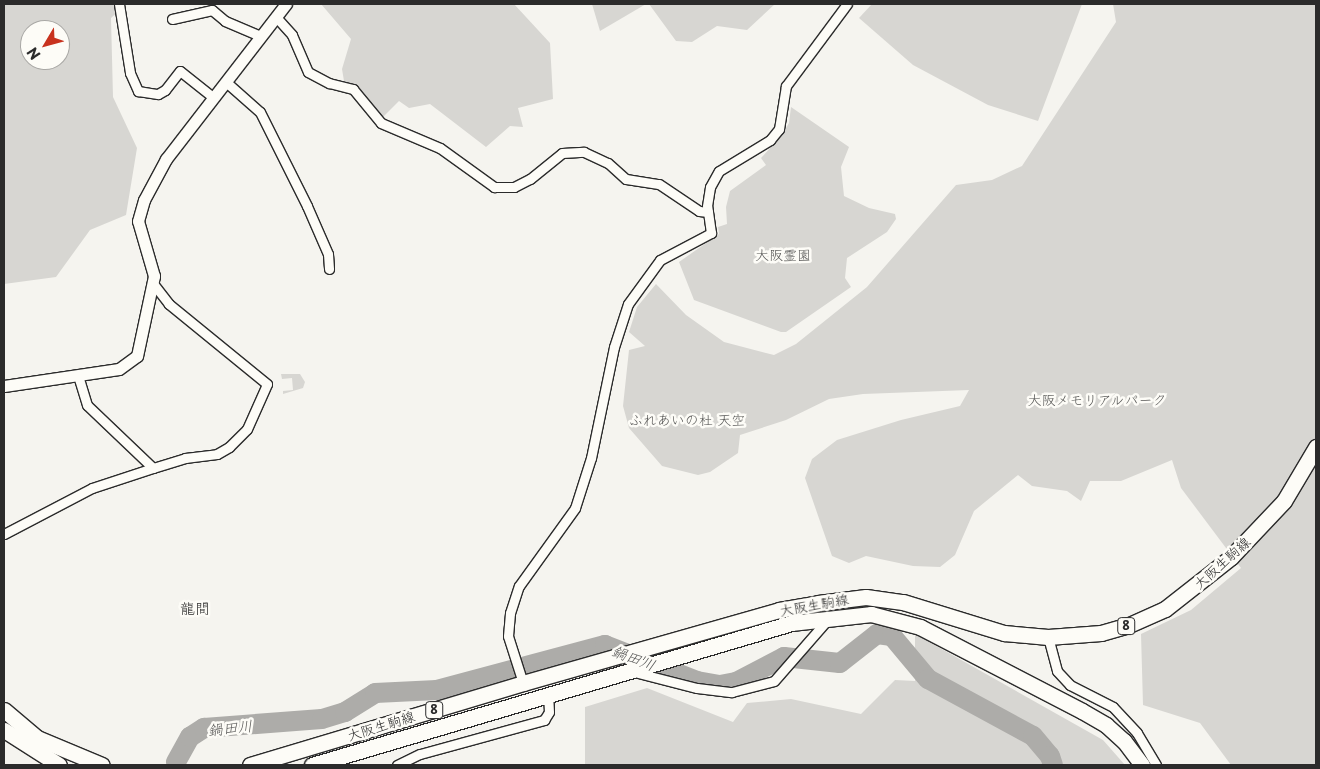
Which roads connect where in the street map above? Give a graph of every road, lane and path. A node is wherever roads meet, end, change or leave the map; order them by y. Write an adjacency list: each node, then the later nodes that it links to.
1 (119, 4): 8 (street)
2 (286, 4): 4 (street)
3 (847, 4): 9 (street)
4 (276, 17): 6 (street); 9 (street)
5 (172, 19): 6 (street)
6 (261, 36): 7 (street)
7 (226, 82): 8 (street); 10 (street)
8 (214, 98): 11 (street)
9 (708, 212): 20 (street)
10 (329, 269)
11 (154, 285): 12 (street); 15 (street)
12 (78, 375): 13 (street); 15 (street)
13 (4, 386)
14 (1316, 447): 18 (main road, 大阪生駒線 / 8)
15 (153, 468): 16 (street)
16 (4, 534)
17 (830, 617): 19 (main road, 大阪生駒線 / 8); 19 (street); 29 (main road, 大阪生駒線 / 8)
18 (1048, 637): 20 (main road, 大阪生駒線 / 8); 30 (street)
19 (636, 669): 21 (main road, 大阪生駒線 / 8)
20 (522, 679): 26 (main road, 大阪生駒線 / 8)
21 (548, 694): 27 (main road, 大阪生駒線 / 8); 28 (street)
22 (4, 710): 25 (main road)
23 (4, 730): 24 (main road)
24 (59, 765)
25 (102, 765)
26 (250, 765)
27 (312, 765)
28 (397, 765)
29 (1142, 765)
30 (1156, 765)

